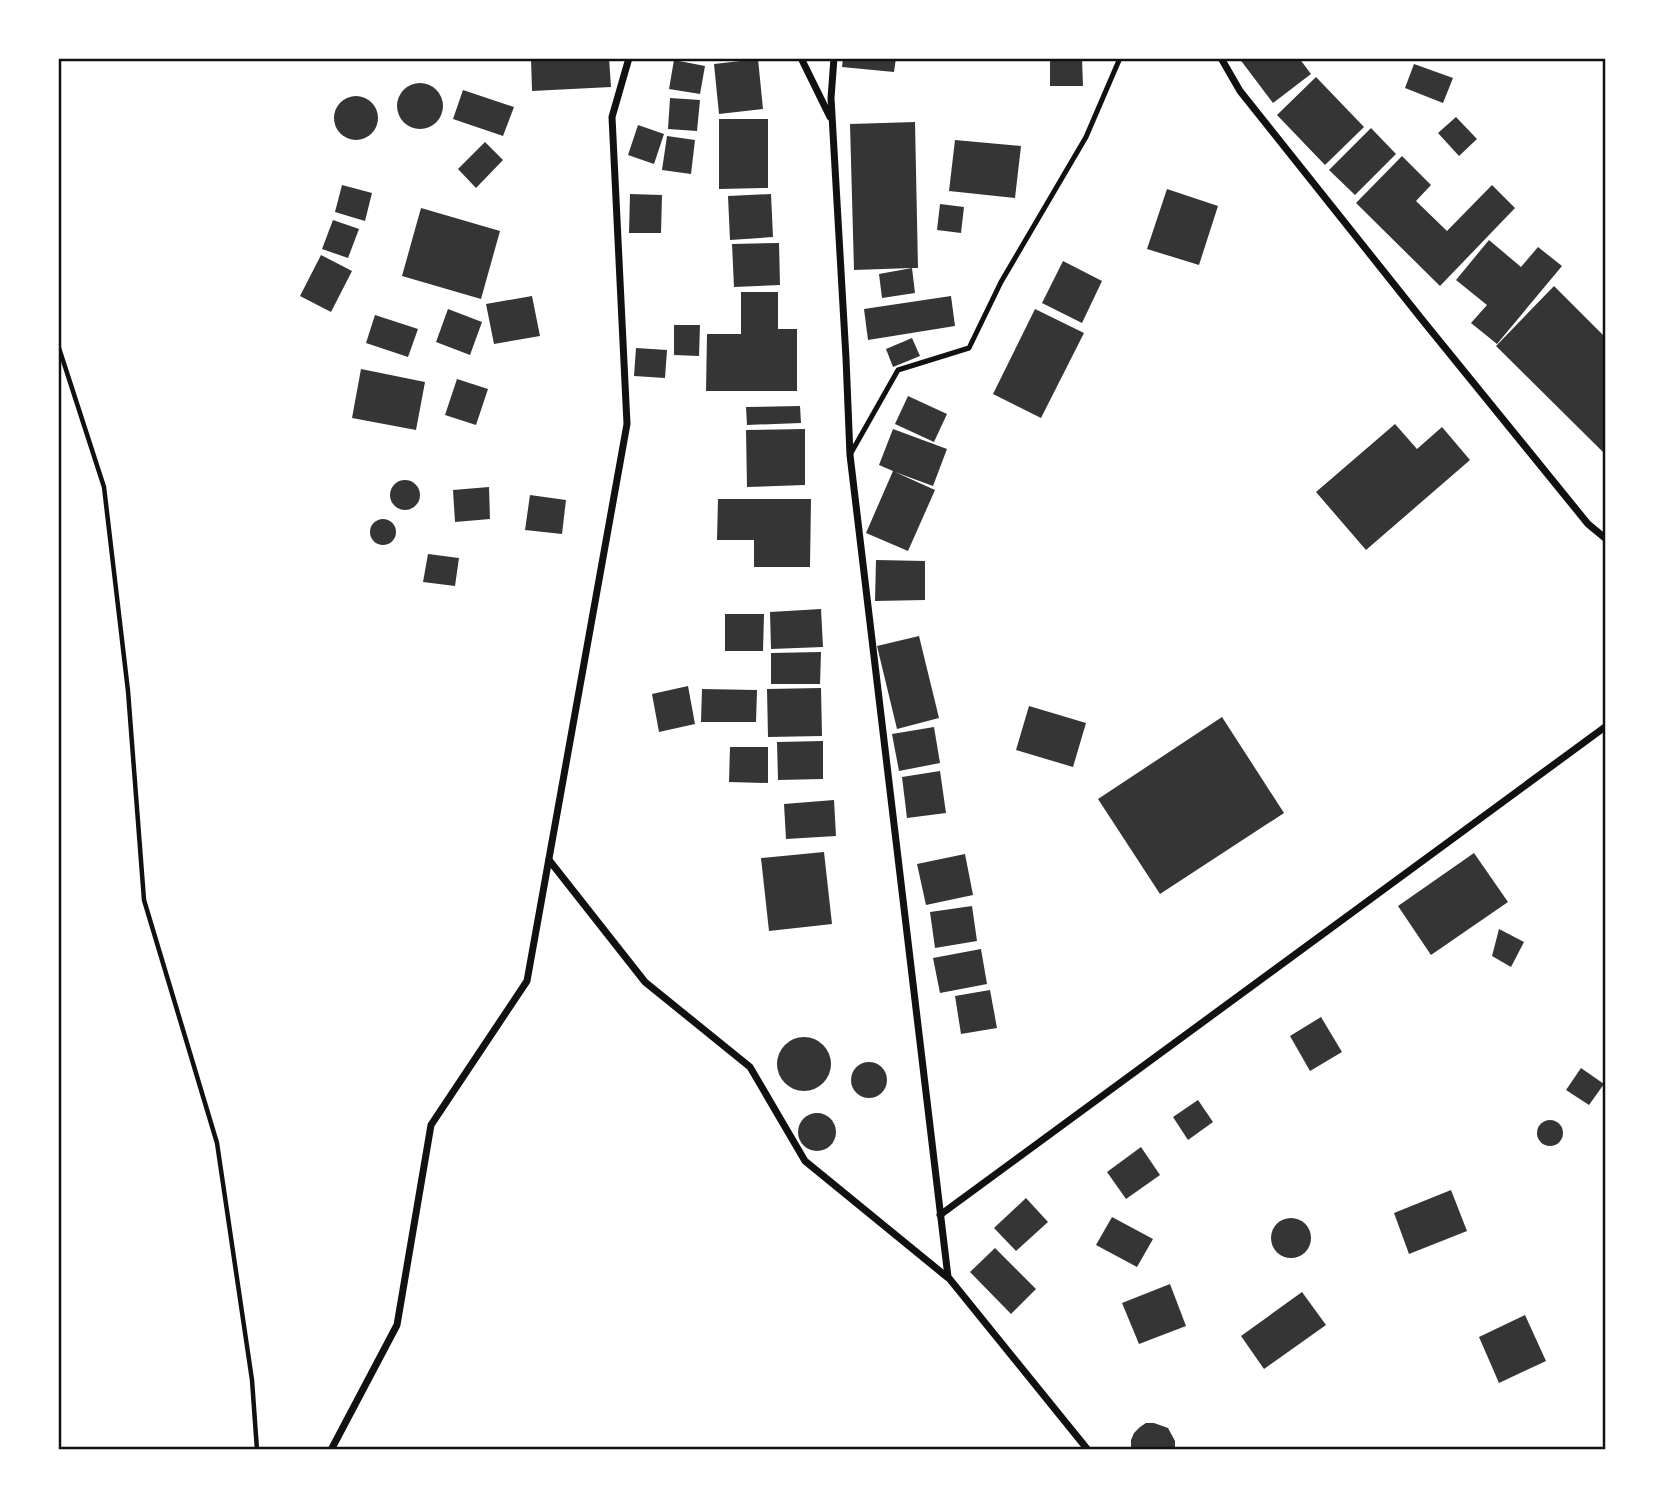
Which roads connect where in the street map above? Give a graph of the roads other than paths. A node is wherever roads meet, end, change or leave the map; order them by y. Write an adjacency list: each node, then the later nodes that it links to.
1 (629, 58): 10 (street)
2 (801, 58): 6 (street)
3 (834, 58): 6 (street)
4 (1120, 58): 7 (lane)
5 (1221, 58): 8 (street)
6 (832, 120): 7 (street)
7 (850, 455): 11 (street)
8 (1605, 538)
9 (1605, 727): 11 (street)
10 (549, 860): 12 (street); 13 (street)
11 (940, 1216): 12 (street)
12 (948, 1277): 14 (street)
13 (331, 1450)
14 (1088, 1450)

